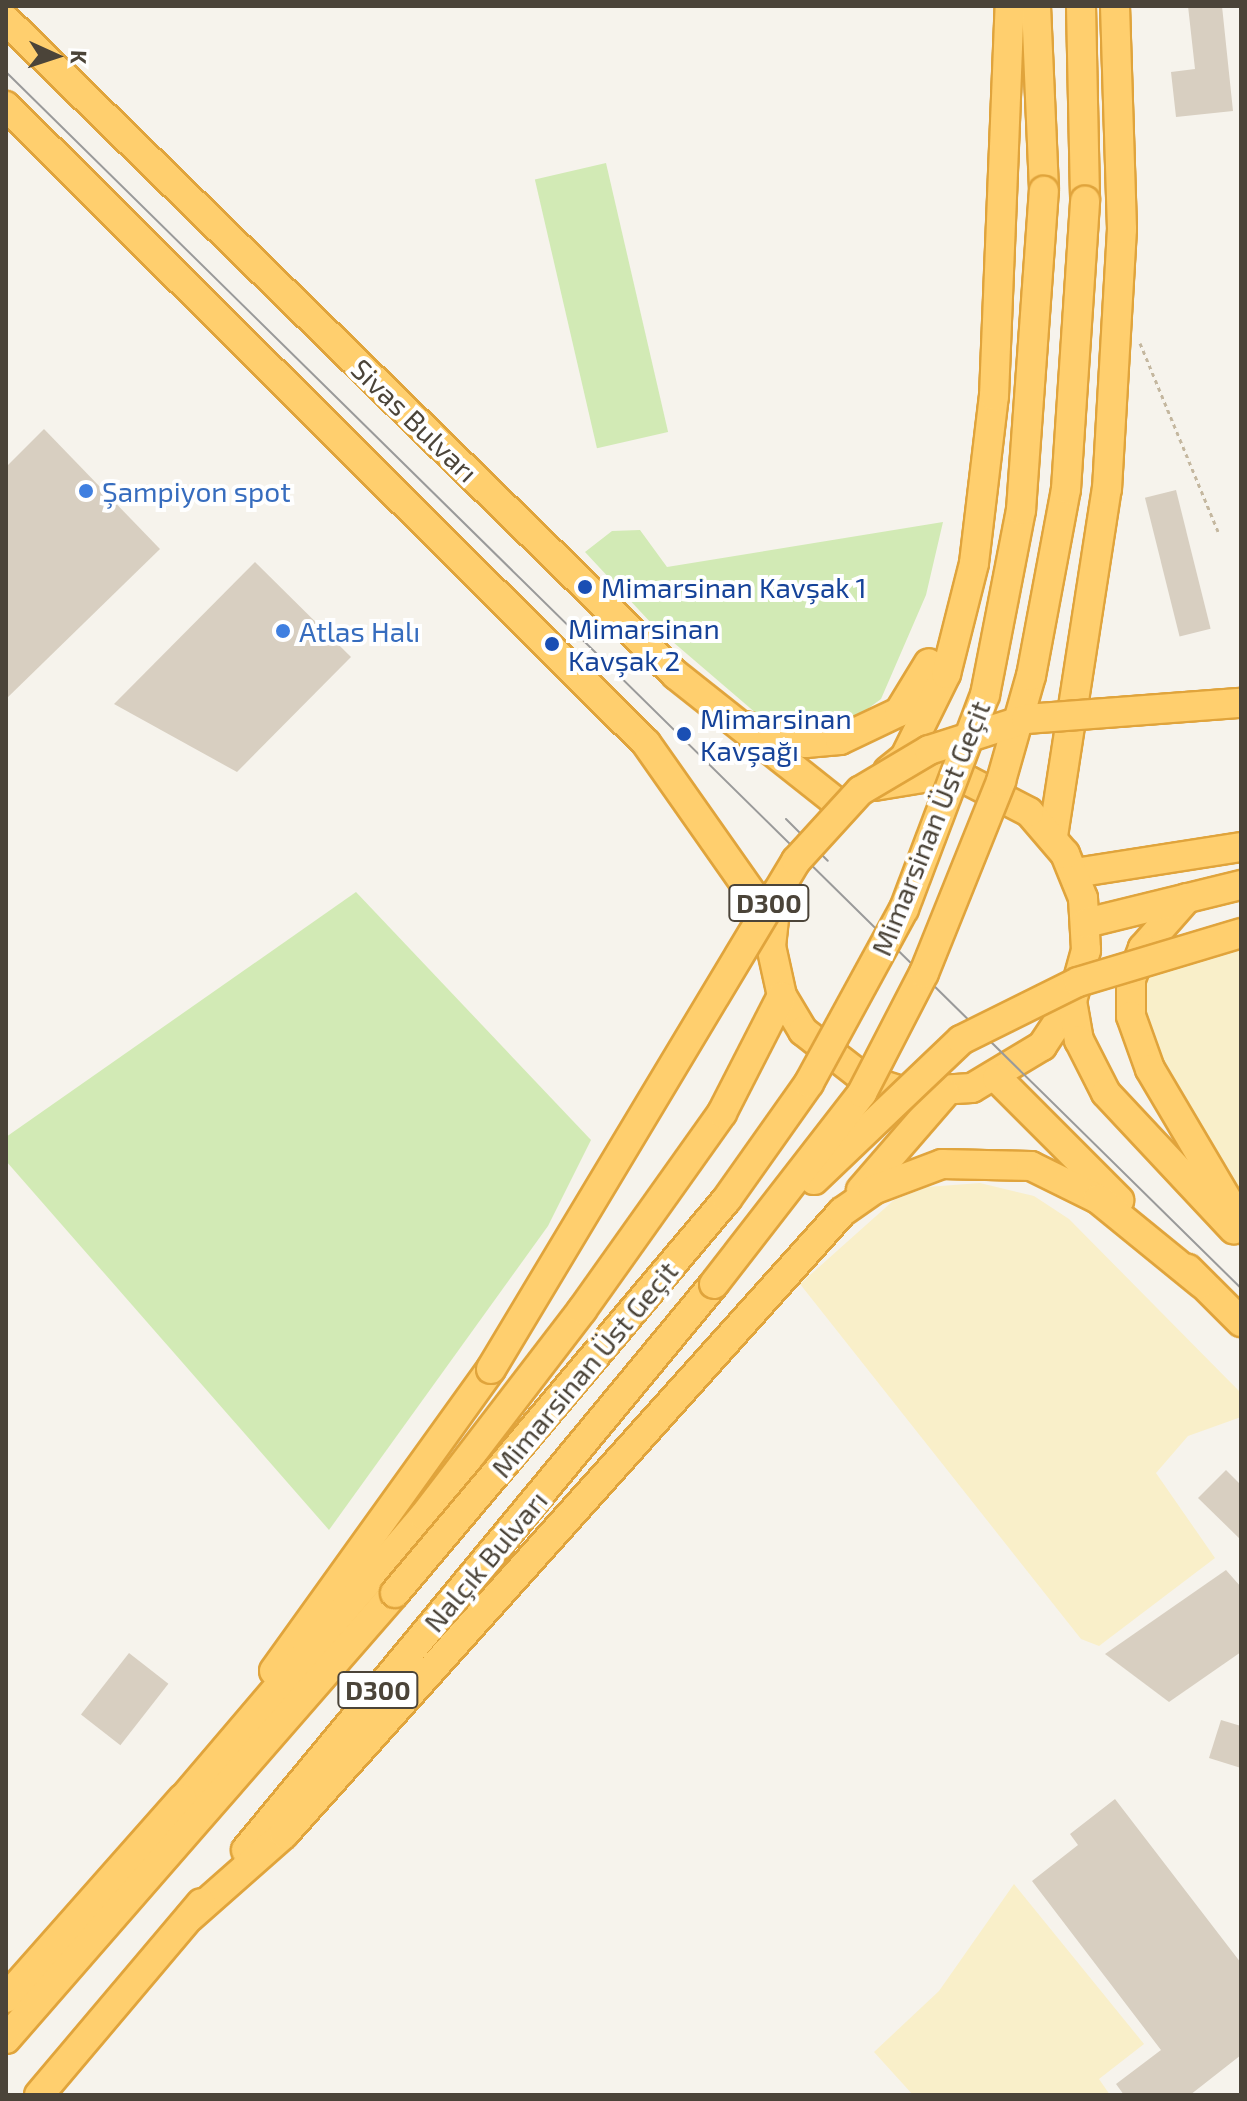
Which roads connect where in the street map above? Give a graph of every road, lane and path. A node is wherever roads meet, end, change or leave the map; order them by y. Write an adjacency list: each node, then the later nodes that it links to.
1 (1010, 6): 9 (highway)
2 (1036, 6): 32 (highway, Mimarsinan Üst Geçit, bridge)
3 (1081, 6): 30 (highway, Mimarsinan Üst Geçit, bridge)
4 (1115, 6): 14 (highway)
5 (6, 20): 11 (highway, Sivas Bulvarı)
6 (6, 106): 19 (highway)
7 (1136, 334): 8 (path)
8 (1218, 531)
9 (974, 563): 11 (highway); 12 (highway)
10 (1241, 703): 33 (highway, D300, bridge)
11 (717, 712): 13 (highway, Sivas Bulvarı)
12 (868, 788): 13 (highway); 14 (highway)
13 (839, 804): 19 (highway)
14 (1053, 836): 16 (highway)
15 (1241, 847): 16 (highway)
16 (1075, 873): 20 (highway)
17 (1241, 885): 18 (highway)
18 (1187, 898): 20 (highway); 27 (highway)
19 (771, 921): 22 (highway)
20 (1086, 923): 23 (highway)
21 (1241, 933): 30 (highway, D300, bridge)
22 (782, 996): 25 (highway); 33 (highway)
23 (1072, 1001): 24 (highway); 28 (highway)
24 (997, 1078): 25 (highway); 29 (highway)
25 (945, 1093): 26 (highway)
26 (842, 1212): 29 (highway); 34 (highway)
27 (1241, 1223)
28 (1241, 1236)
29 (1201, 1283): 31 (highway)
30 (714, 1284): 34 (highway, Nalçık Bulvarı / D300)
31 (1241, 1322)
32 (395, 1593): 36 (highway, Nalçık Bulvarı / D300)
33 (171, 1813): 35 (highway)
34 (190, 1917): 37 (highway, Nalçık Bulvarı / D300)
35 (6, 1998)
36 (6, 2039)
37 (39, 2095)

